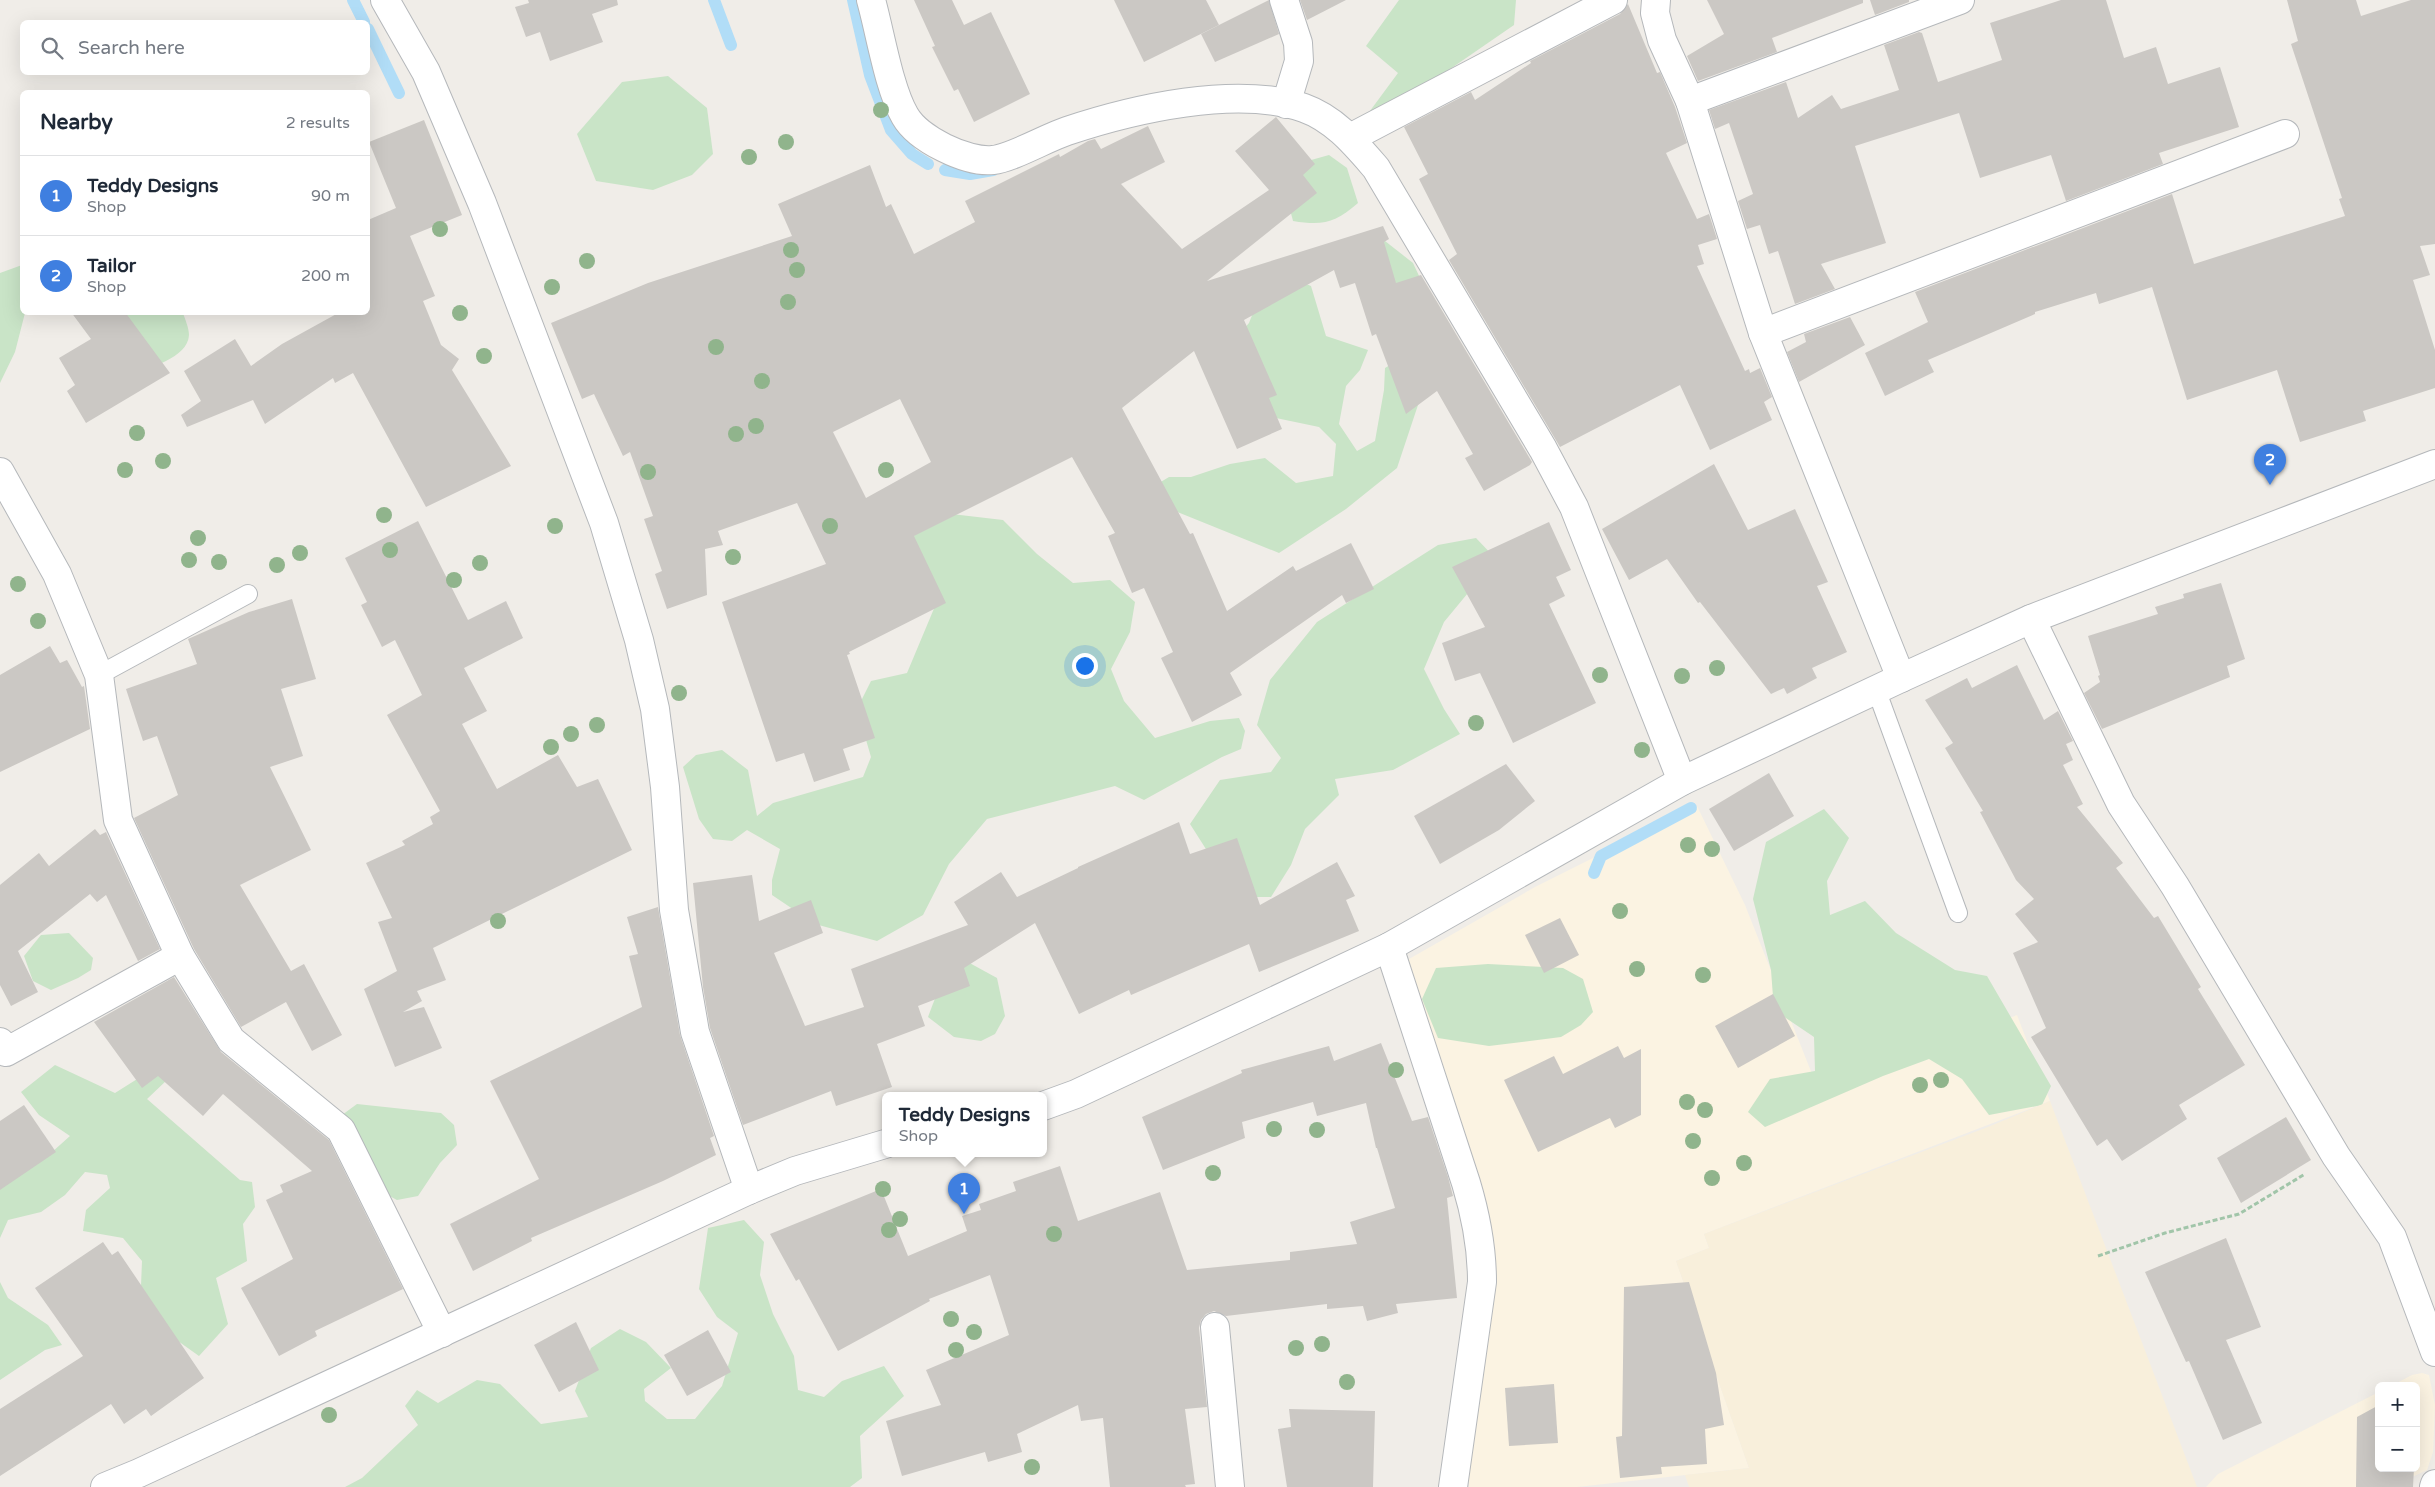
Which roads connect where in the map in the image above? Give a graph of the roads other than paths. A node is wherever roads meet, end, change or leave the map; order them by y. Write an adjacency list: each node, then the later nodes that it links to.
1 (385, 0): 25 (street)
2 (871, 0): 8 (street)
3 (1284, 0): 8 (street)
4 (1613, 0): 10 (street)
5 (1656, 0): 7 (street)
6 (1960, 0): 7 (street)
7 (1690, 101): 11 (street)
8 (1286, 104): 10 (street)
9 (2285, 134): 11 (street)
10 (1350, 138): 18 (street)
11 (1763, 333): 17 (street)
12 (2435, 464): 15 (street)
13 (0, 472): 16 (street)
14 (248, 594): 16 (lane)
15 (2031, 619): 17 (street); 28 (street)
16 (99, 675): 21 (street)
17 (1889, 684): 18 (street); 19 (lane)
18 (1682, 781): 20 (street)
19 (1958, 913)
20 (1389, 947): 23 (street); 32 (street)
21 (180, 956): 22 (street); 27 (street)
22 (0, 1042)
23 (1047, 1105)
24 (882, 1145): 25 (street)
25 (749, 1190): 27 (street)
26 (1215, 1327): 31 (street)
27 (442, 1333): 29 (street)
28 (2435, 1352)
29 (143, 1480): 30 (street)
30 (105, 1487)
31 (1230, 1487)
32 (1453, 1487)

